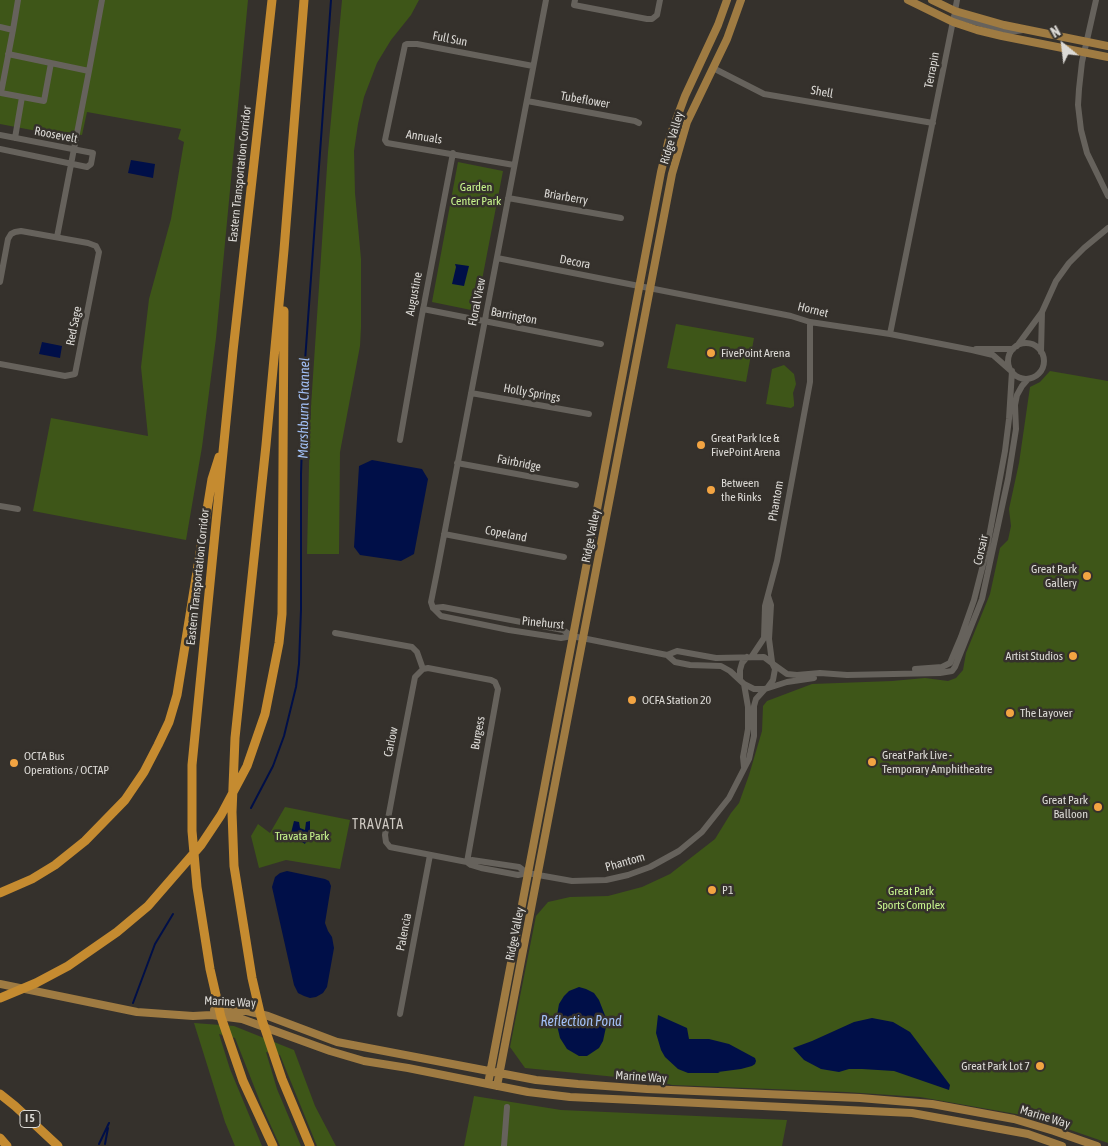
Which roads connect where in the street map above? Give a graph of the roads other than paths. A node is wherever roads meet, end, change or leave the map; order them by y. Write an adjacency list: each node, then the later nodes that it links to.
1 (18, 0): 17 (street)
2 (102, 0): 27 (street)
3 (272, 0): 67 (highway, Eastern Transportation Corridor)
4 (304, 0): 48 (highway)
5 (546, 0): 25 (street, Floral View)
6 (575, 0): 7 (street)
7 (660, 0)
8 (727, 0): 41 (main road, Ridge Valley)
9 (741, 0): 26 (main road, Ridge Valley)
10 (908, 0): 15 (main road)
11 (932, 0): 14 (main road)
12 (957, 0): 14 (street)
13 (1096, 0): 19 (street)
14 (955, 11): 18 (main road)
15 (953, 22): 18 (street); 21 (main road); 33 (street, Terrapin)
16 (0, 27): 17 (street)
17 (12, 30): 22 (street)
18 (1026, 30): 19 (main road)
19 (1087, 43): 20 (main road); 21 (street)
20 (1108, 46)
21 (1084, 53): 23 (main road); 43 (street)
22 (8, 54): 24 (street); 28 (street)
23 (1108, 57)
24 (51, 63): 27 (street); 30 (street)
25 (533, 66): 29 (street, Full Sun); 31 (street, Floral View)
26 (713, 68): 33 (street, Shell); 42 (main road, Ridge Valley)
27 (88, 71): 37 (street)
28 (2, 79): 30 (street)
29 (396, 86): 38 (street, Annuals)
30 (22, 97): 35 (street)
31 (527, 101): 32 (street, Tubeflower); 40 (street, Floral View)
32 (639, 123)
33 (933, 123): 57 (street, Terrapin)
34 (0, 135): 35 (street, Roosevelt)
35 (15, 138): 37 (street, Roosevelt)
36 (0, 149): 39 (street, Roosevelt)
37 (73, 150): 39 (street); 39 (street, Roosevelt)
38 (453, 153): 40 (street, Annuals); 53 (street, Augustine)
39 (70, 164): 47 (street)
40 (514, 165): 44 (street, Floral View)
41 (661, 172): 42 (street); 51 (main road, Ridge Valley)
42 (672, 174): 52 (main road, Ridge Valley)
43 (1108, 196)
44 (508, 198): 45 (street, Briarberry); 49 (street, Floral View)
45 (621, 218)
46 (1108, 228): 54 (street)
47 (57, 238): 50 (street, Red Sage); 62 (street, Red Sage)
48 (284, 250): 95 (highway); 108 (highway)
49 (497, 258): 51 (street, Decora); 55 (street, Floral View)
50 (0, 282)
51 (639, 286): 52 (street, Decora); 78 (main road, Ridge Valley)
52 (649, 288): 56 (street, Hornet); 79 (main road, Ridge Valley)
53 (423, 309): 55 (street, Barrington); 68 (street, Augustine)
54 (1042, 312): 59 (street); 61 (street)
55 (485, 321): 58 (street, Barrington); 65 (street, Floral View)
56 (810, 322): 57 (street, Hornet); 75 (street, Phantom)
57 (890, 334): 60 (street, Hornet)
58 (601, 344)
59 (1015, 347): 60 (street, Hornet); 61 (street); 63 (street)
60 (972, 350): 63 (street, Hornet)
61 (1041, 352): 64 (street)
62 (0, 364)
63 (1011, 371): 64 (street); 84 (street, Corsair)
64 (1028, 379): 84 (street, Corsair)
65 (471, 393): 66 (street, Holly Springs); 69 (street, Floral View)
66 (589, 414)
67 (225, 435): 93 (highway); 107 (highway, Eastern Transportation Corridor)
68 (400, 440)
69 (457, 463): 70 (street, Fairbridge); 73 (street, Floral View)
70 (576, 486)
71 (0, 506): 72 (street)
72 (18, 509)
73 (444, 534): 74 (street, Copeland); 76 (street, Floral View)
74 (564, 557)
75 (768, 594): 81 (street, Phantom); 82 (street, Phantom)
76 (432, 608): 78 (street, Pinehurst)
77 (335, 633): 83 (street)
78 (572, 636): 79 (street); 91 (main road, Ridge Valley)
79 (583, 638): 80 (street); 92 (main road, Ridge Valley)
80 (667, 655): 81 (street); 86 (street)
81 (750, 657): 82 (street); 86 (street)
82 (772, 663): 85 (street, Corsair); 87 (street)
83 (423, 669): 89 (street, Carlow); 90 (street, Burgess)
84 (900, 673): 85 (street, Corsair)
85 (847, 675): 87 (street, Corsair)
86 (742, 682): 87 (street); 88 (street, Phantom)
87 (767, 688): 88 (street, Phantom)
88 (744, 768): 92 (street, Phantom)
89 (430, 855): 90 (street, Carlow); 97 (street, Palencia)
90 (467, 862): 91 (street, Carlow)
91 (527, 873): 92 (street, Phantom); 98 (main road, Ridge Valley)
92 (538, 875): 99 (main road, Ridge Valley)
93 (0, 893)
94 (0, 984): 96 (main road, Marine Way)
95 (0, 998)
96 (188, 1014): 98 (main road, Marine Way); 100 (main road, Marine Way)
97 (400, 1014)
98 (490, 1071): 99 (main road, Marine Way); 100 (main road, Ridge Valley)
99 (500, 1073): 101 (main road, Ridge Valley); 111 (main road, Marine Way)
100 (488, 1084): 101 (main road, Marine Way)
101 (497, 1086): 110 (main road, Marine Way)
102 (0, 1094): 106 (highway, I 5)
103 (507, 1107): 109 (street)
104 (0, 1138): 105 (highway)
105 (7, 1146)
106 (58, 1146)
107 (273, 1146)
108 (310, 1146)
109 (504, 1146)
110 (1062, 1146)
111 (1097, 1146)

